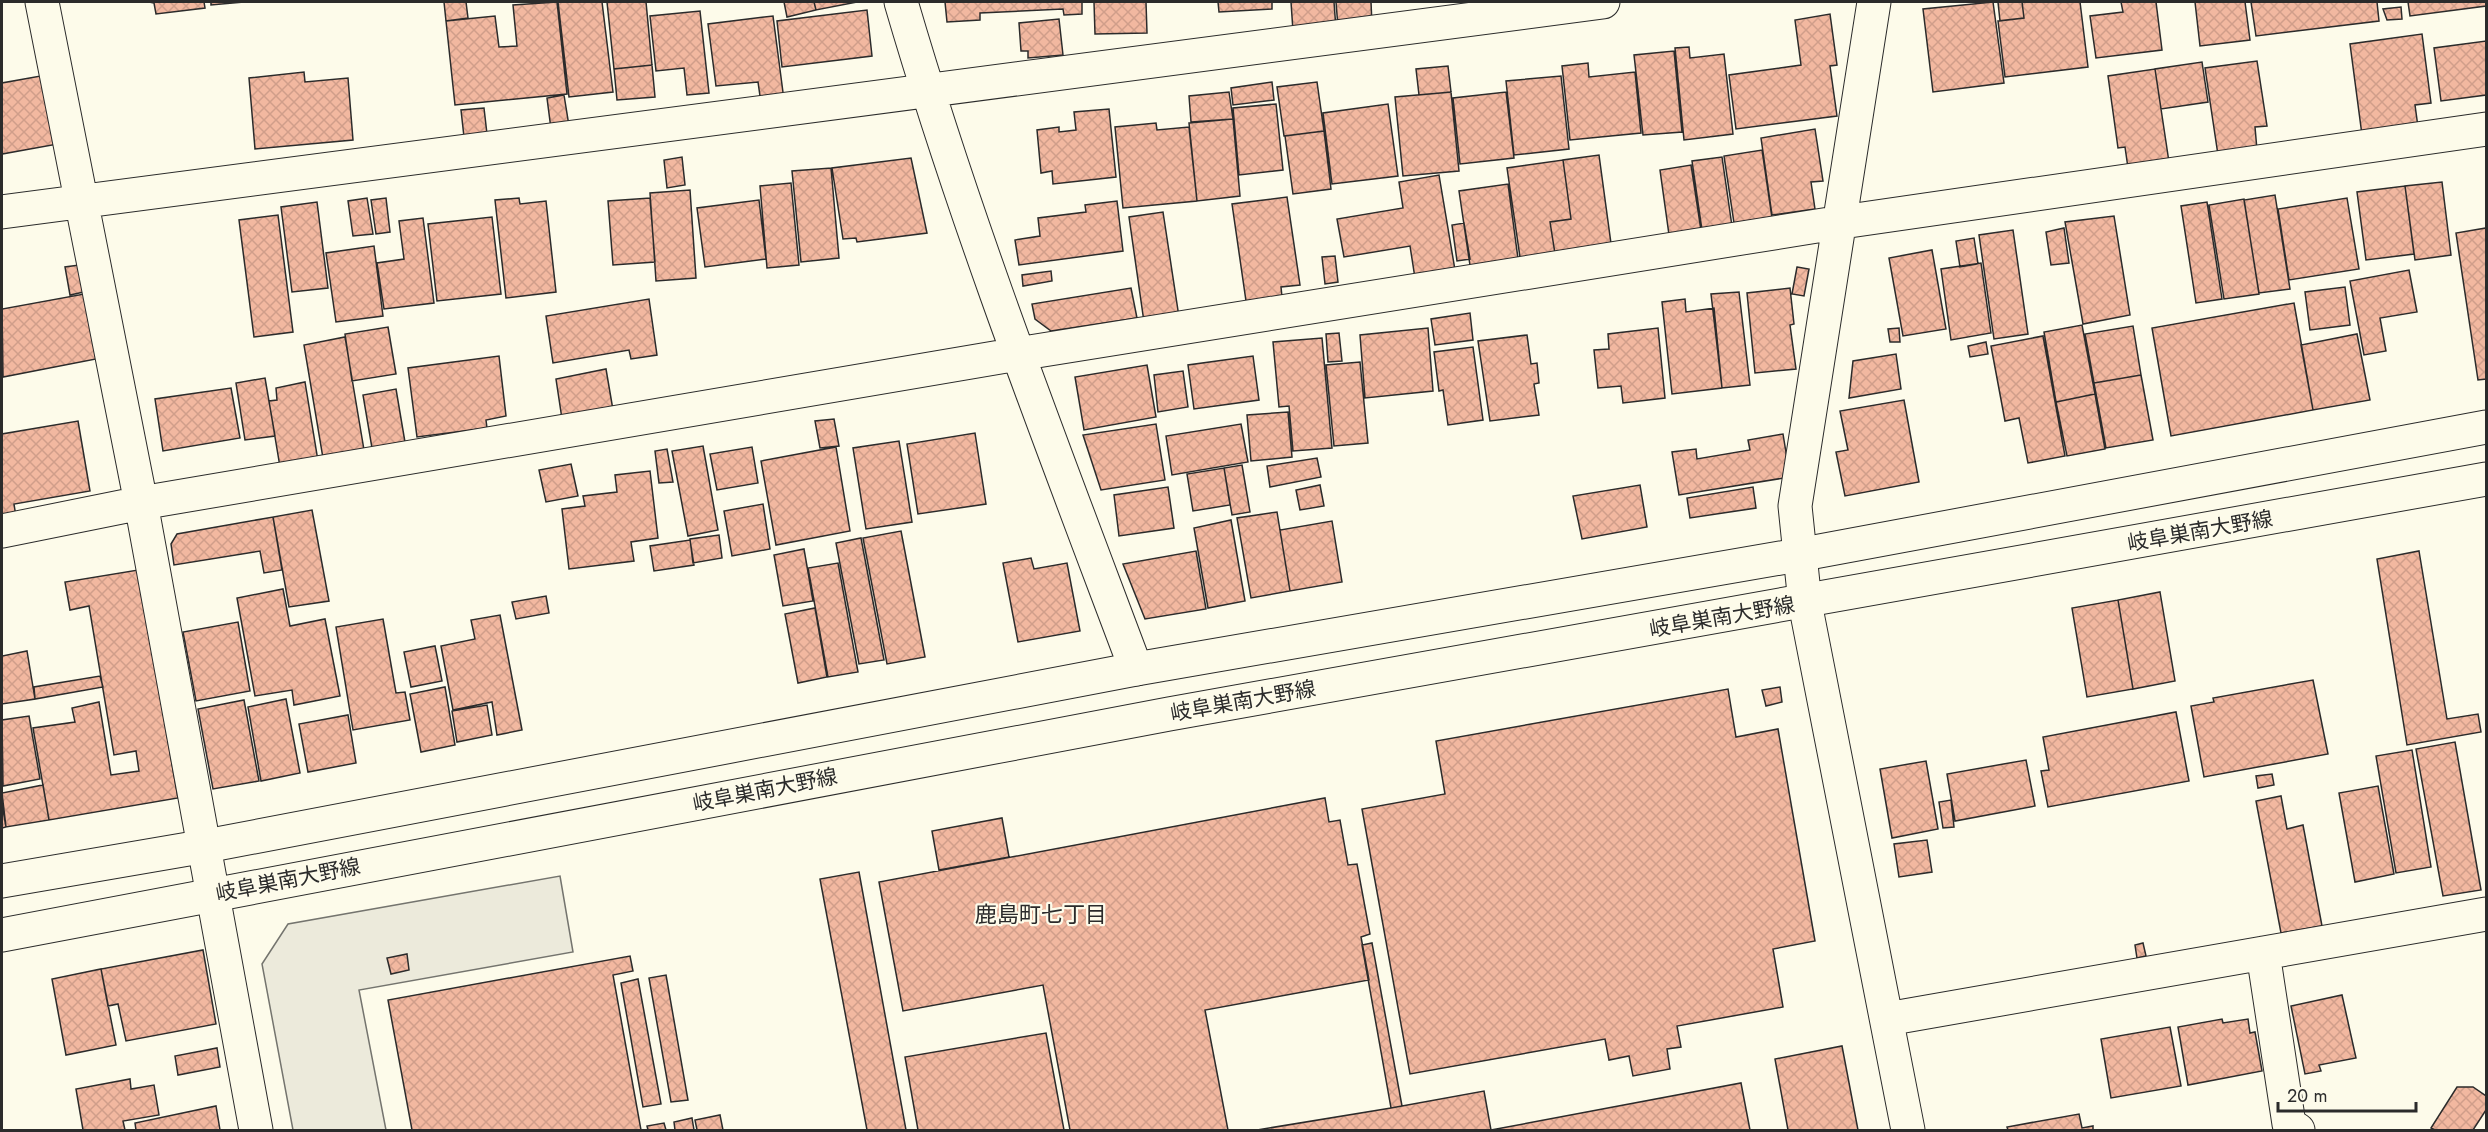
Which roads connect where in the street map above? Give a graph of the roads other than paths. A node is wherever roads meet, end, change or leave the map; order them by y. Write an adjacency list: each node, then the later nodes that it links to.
1 (42, 2): 7 (street)
2 (901, 2): 5 (street)
3 (1603, 2): 5 (street)
4 (1874, 2): 9 (street)
5 (927, 91): 7 (street); 10 (street)
6 (2487, 129): 9 (street)
7 (81, 203): 8 (street); 13 (street)
8 (2, 212)
9 (1842, 222): 10 (street); 15 (street)
10 (1018, 354): 13 (street); 17 (street)
11 (2487, 427): 15 (street)
12 (2487, 478): 16 (street, 岐阜巣南大野線)
13 (141, 503): 14 (street); 18 (street)
14 (2, 531)
15 (1798, 555): 16 (street); 17 (street)
16 (1805, 603): 20 (street, 岐阜巣南大野線); 24 (street)
17 (1136, 669): 18 (street)
18 (206, 846): 19 (street); 20 (street)
19 (2, 881)
20 (214, 894): 22 (street, 岐阜巣南大野線); 25 (street)
21 (2487, 914): 23 (street)
22 (2, 935)
23 (2264, 953): 24 (street); 27 (street)
24 (1887, 1019): 26 (street)
25 (256, 1131)
26 (1908, 1131)
27 (2298, 1131)

